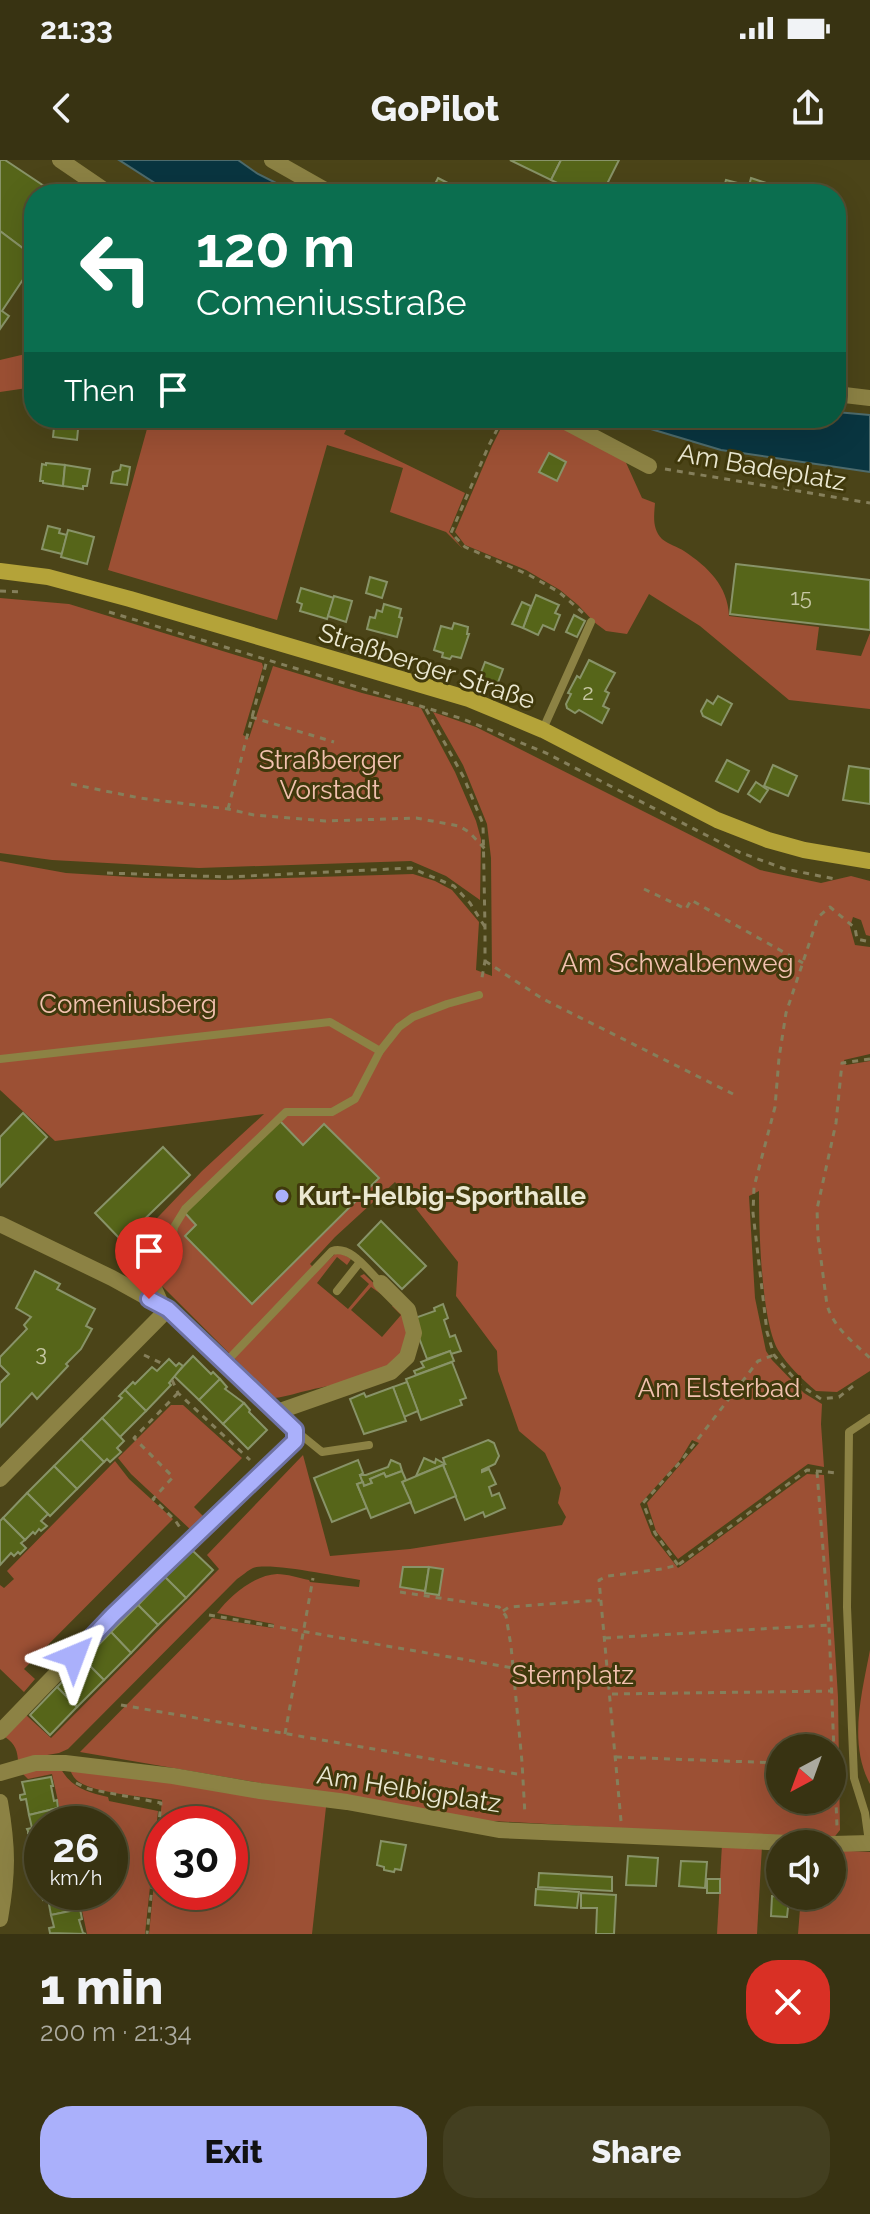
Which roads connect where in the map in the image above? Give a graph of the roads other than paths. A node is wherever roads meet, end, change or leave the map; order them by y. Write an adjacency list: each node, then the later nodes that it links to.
1 (60, 160): 3 (street)
2 (272, 160): 4 (street)
3 (95, 184)
4 (314, 184)
5 (846, 395): 6 (street)
6 (870, 398)
7 (577, 428): 8 (street)
8 (649, 466)
9 (0, 571): 11 (main road, Straßberger Straße)
10 (591, 622): 11 (lane)
11 (543, 730): 12 (main road, Straßberger Straße)
12 (870, 861)
13 (479, 995): 14 (lane)
14 (380, 1051): 15 (lane); 20 (lane)
15 (0, 1059)
16 (0, 1224): 20 (street)
17 (360, 1262): 18 (lane); 19 (lane); 21 (lane)
18 (381, 1283): 22 (street)
19 (337, 1291)
20 (168, 1309): 21 (street); 26 (street)
21 (226, 1362): 22 (street)
22 (277, 1412): 24 (street)
23 (870, 1418): 32 (lane)
24 (295, 1430): 25 (lane); 27 (street)
25 (369, 1445)
26 (0, 1479)
27 (0, 1732)
28 (0, 1773): 31 (street, Am Helbigplatz)
29 (0, 1802): 33 (street)
30 (846, 1840): 32 (street)
31 (766, 1842)
32 (869, 1843)
33 (0, 1921): 34 (street)
34 (10, 1934)

